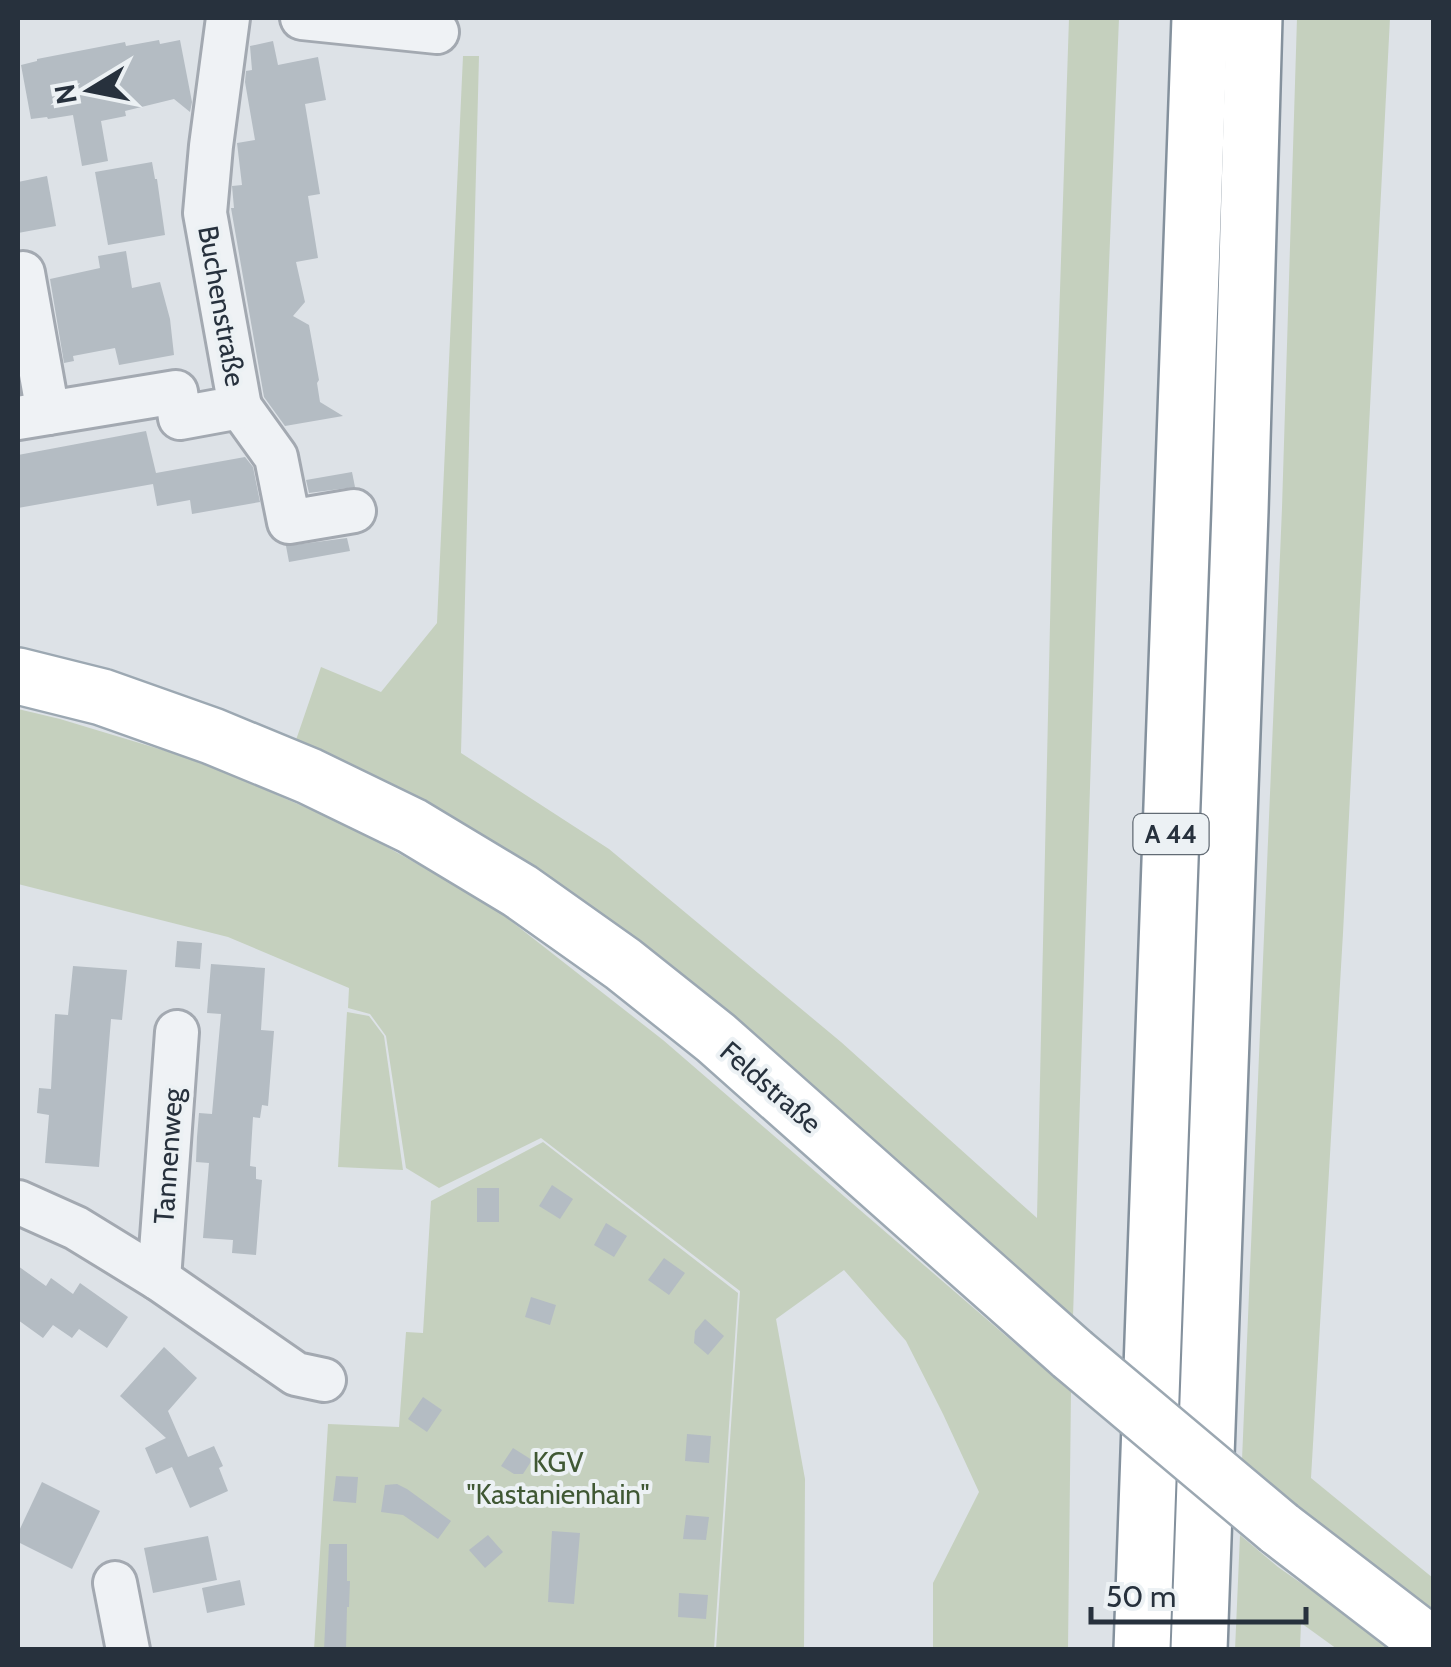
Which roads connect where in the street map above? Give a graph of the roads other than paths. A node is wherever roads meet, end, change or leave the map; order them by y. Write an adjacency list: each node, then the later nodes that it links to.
1 (228, 18): 7 (street, Buchenstraße)
2 (302, 18): 5 (street)
3 (1200, 18): 18 (main road, A 44)
4 (1254, 18): 19 (main road, A 44)
5 (437, 32)
6 (20, 274): 8 (street)
7 (240, 407): 8 (street, Buchenstraße); 9 (street)
8 (33, 416)
9 (354, 511)
10 (18, 676): 16 (main road, Feldstraße, bridge)
11 (177, 1032): 13 (street, Tannenweg)
12 (18, 1202): 13 (street)
13 (159, 1279): 14 (street)
14 (324, 1380)
15 (114, 1583): 17 (street)
16 (1434, 1647)
17 (128, 1650)
18 (1142, 1650)
19 (1198, 1650)

